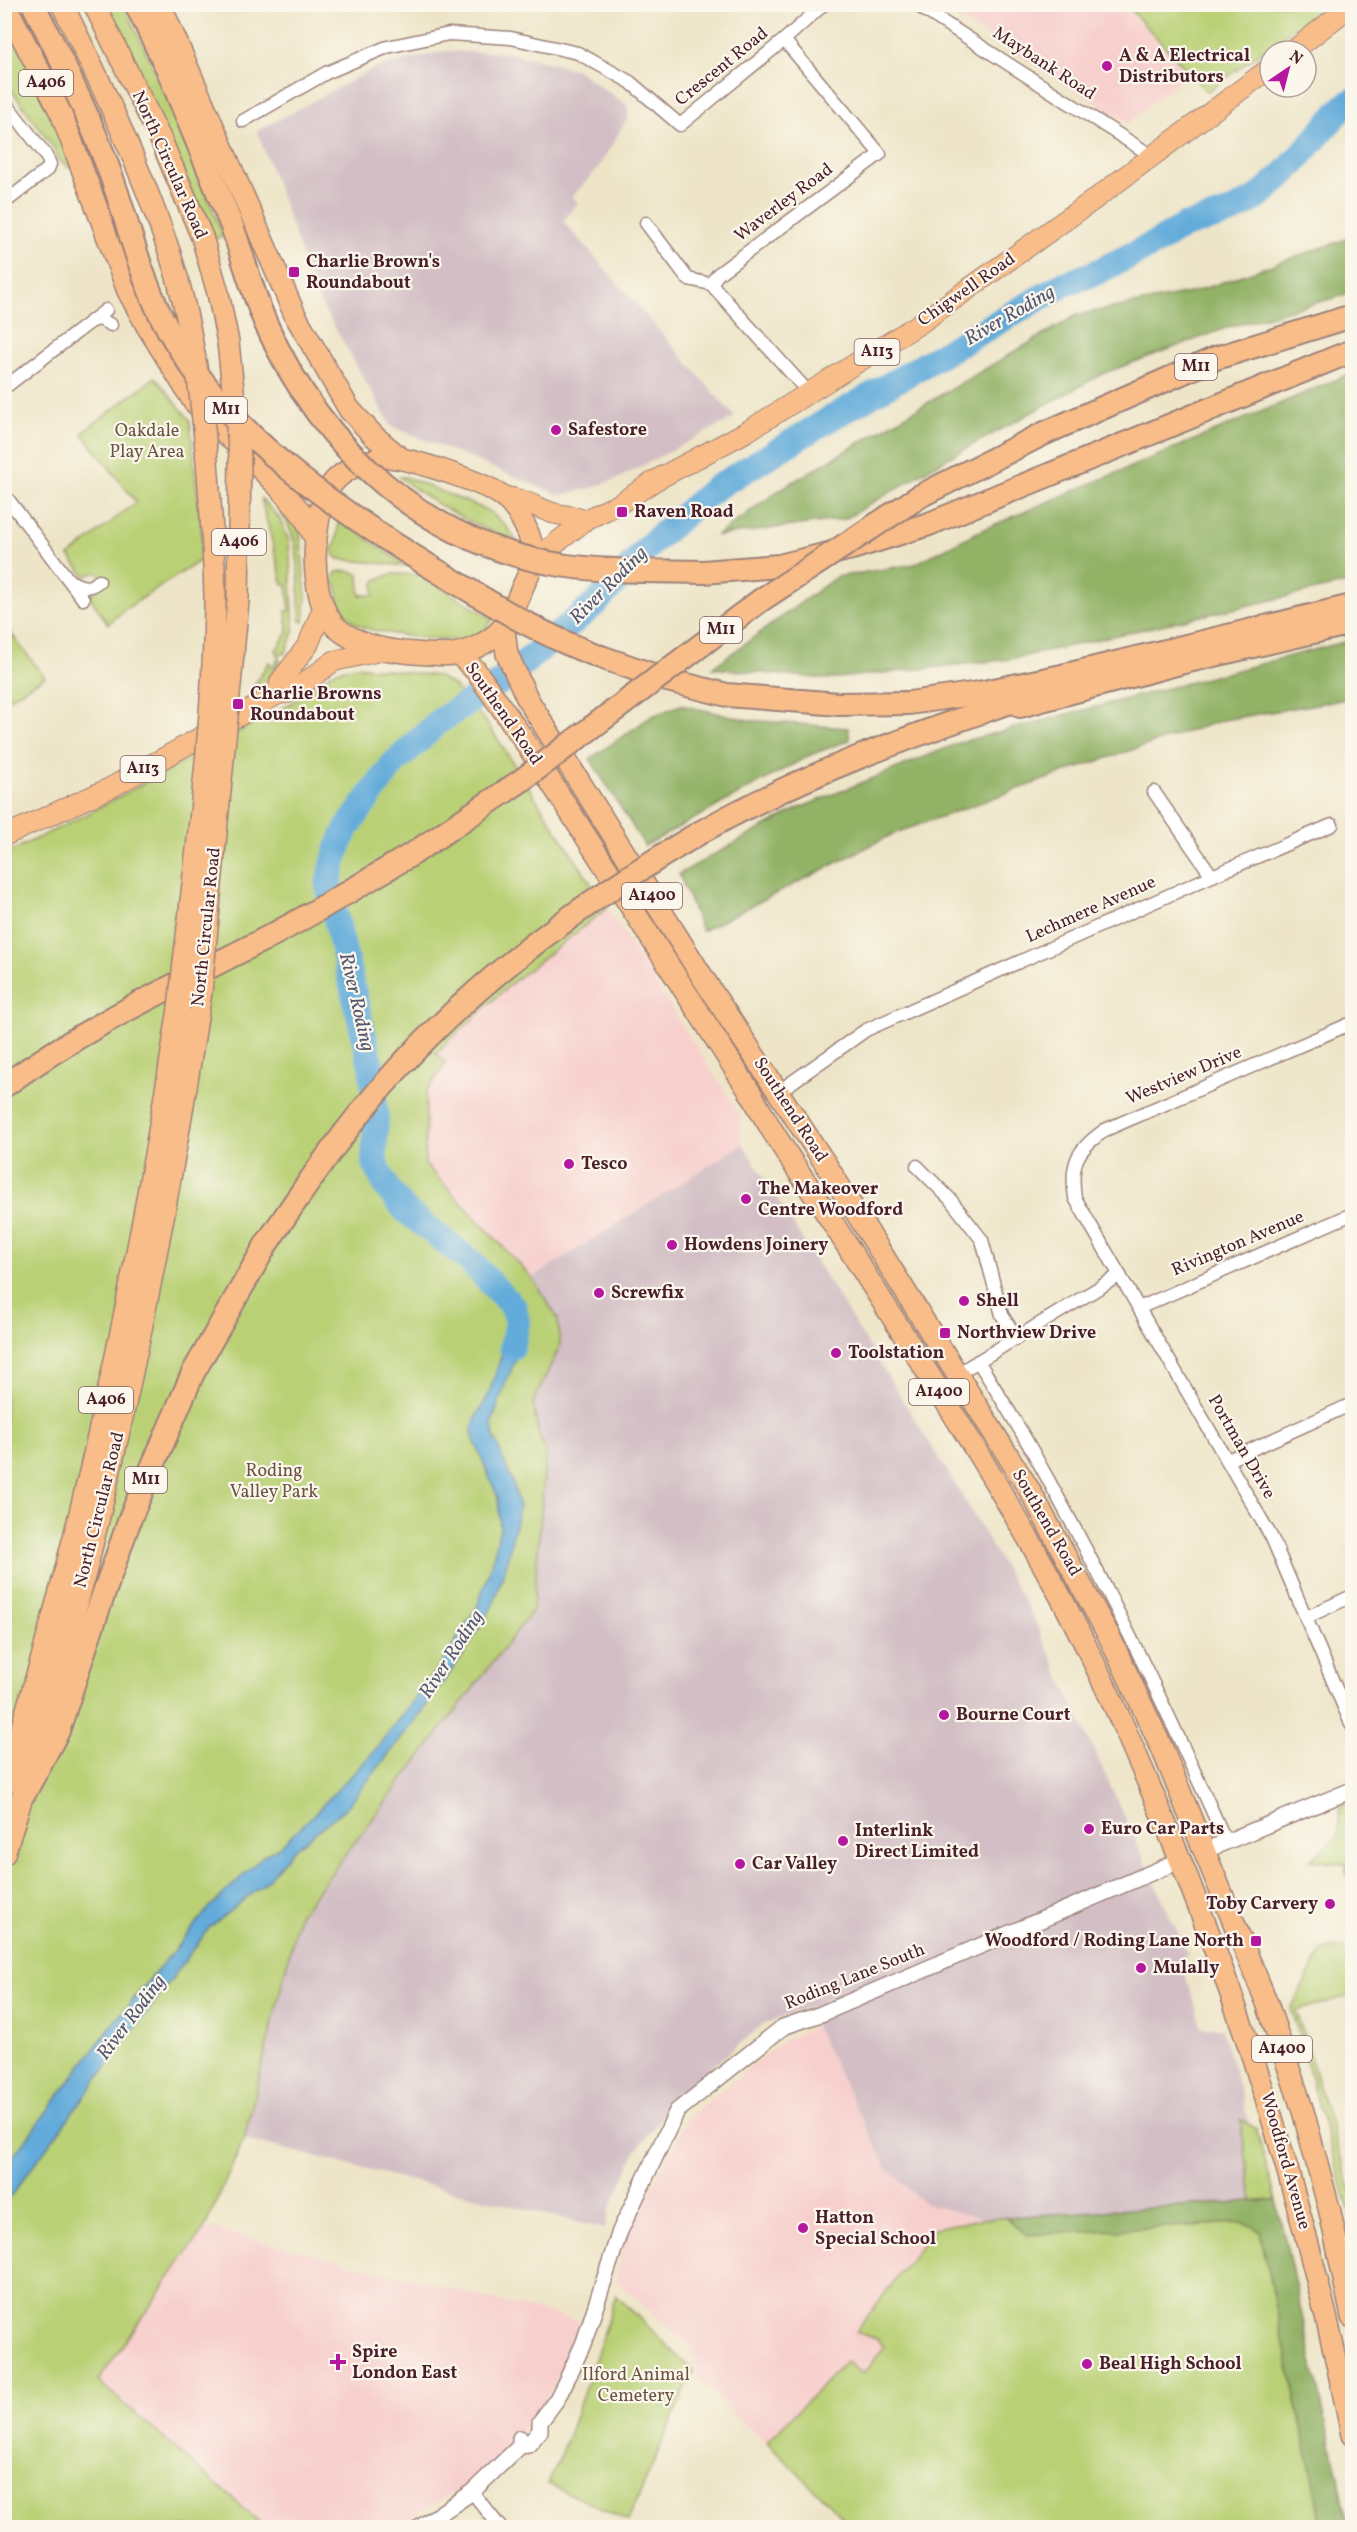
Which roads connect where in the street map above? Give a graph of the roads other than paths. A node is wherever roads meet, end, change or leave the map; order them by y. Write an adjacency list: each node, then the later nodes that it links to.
1 (5, 4): 30 (highway, A406)
2 (33, 4): 37 (highway, M11, bridge)
3 (62, 4): 64 (highway, North Circular Road / A406, bridge)
4 (94, 4): 64 (highway, North Circular Road / A406, bridge)
5 (136, 4): 23 (highway, M11, bridge)
6 (160, 4): 26 (highway)
7 (824, 4): 11 (street, Crescent Road)
8 (915, 4): 15 (street, Maybank Road)
9 (1353, 5): 10 (main road)
10 (1309, 39)
11 (784, 40): 14 (street, Crescent Road); 18 (street, Waverley Road)
12 (1258, 77): 15 (main road, Chigwell Road / A113)
13 (4, 101): 16 (street)
14 (243, 121)
15 (1152, 156): 25 (main road, Chigwell Road / A113)
16 (4, 203)
17 (646, 223): 18 (street)
18 (711, 284): 25 (street)
19 (106, 310): 21 (street)
20 (1353, 316): 49 (highway, M11, bridge)
21 (92, 321): 22 (street); 24 (street)
22 (111, 325)
23 (1353, 351)
24 (4, 388)
25 (810, 394): 29 (main road, Chigwell Road / A113)
26 (399, 457): 28 (highway, A113); 30 (highway, A113)
27 (4, 494): 32 (street)
28 (504, 497): 29 (main road, A113); 31 (highway)
29 (585, 521): 31 (main road, Chigwell Road / A113)
30 (316, 540): 36 (highway, A113)
31 (533, 561): 39 (highway, A113)
32 (71, 581): 33 (street); 34 (street)
33 (99, 581)
34 (83, 598)
35 (1353, 606): 37 (highway, M11)
36 (323, 608): 40 (highway, A113); 42 (main road)
37 (1312, 615): 43 (highway, M11)
38 (1353, 623): 43 (highway, M11)
39 (504, 629): 41 (highway, A113); 50 (highway, Southend Road / A1400)
40 (384, 650): 41 (highway, A113); 42 (main road, A113)
41 (460, 654): 69 (highway, Southend Road / A1400)
42 (278, 694): 46 (main road, A113)
43 (906, 738): 64 (highway, M11, bridge)
44 (1154, 792): 47 (street)
45 (1332, 825): 47 (street, Lechmere Avenue)
46 (4, 836)
47 (1212, 876): 50 (street, Lechmere Avenue)
48 (1353, 1023): 52 (street, Westview Drive)
49 (4, 1086)
50 (778, 1092): 58 (highway, Southend Road / A1400)
51 (917, 1166): 56 (street)
52 (1075, 1198): 54 (street, Portman Drive)
53 (1353, 1214): 55 (street, Rivington Avenue)
54 (1120, 1275): 55 (street, Portman Drive); 56 (street)
55 (1139, 1308): 60 (street, Portman Drive)
56 (1017, 1338): 57 (street)
57 (978, 1362): 58 (street); 66 (street, Southend Road)
58 (957, 1374): 67 (highway, Southend Road / A1400)
59 (1353, 1404): 60 (street)
60 (1228, 1460): 62 (street, Portman Drive)
61 (1353, 1596): 62 (street)
62 (1307, 1617): 63 (street, Portman Drive)
63 (1353, 1726)
64 (15, 1789): 68 (highway, North Circular Road / A406)
65 (1353, 1790): 66 (street)
66 (1226, 1842): 67 (street)
67 (1204, 1851): 71 (highway, Woodford Avenue / A1400)
68 (4, 1854)
69 (1181, 1860): 70 (highway, Woodford Avenue / A1400); 74 (street, Roding Lane South)
70 (1311, 2250): 71 (highway); 73 (highway, Woodford Avenue / A1400)
71 (1348, 2254): 72 (highway, Woodford Avenue / A1400); 73 (highway)
72 (1353, 2317)
73 (1351, 2426)
74 (472, 2492): 75 (street, Roding Lane South); 76 (street)
75 (419, 2528)
76 (501, 2528)

